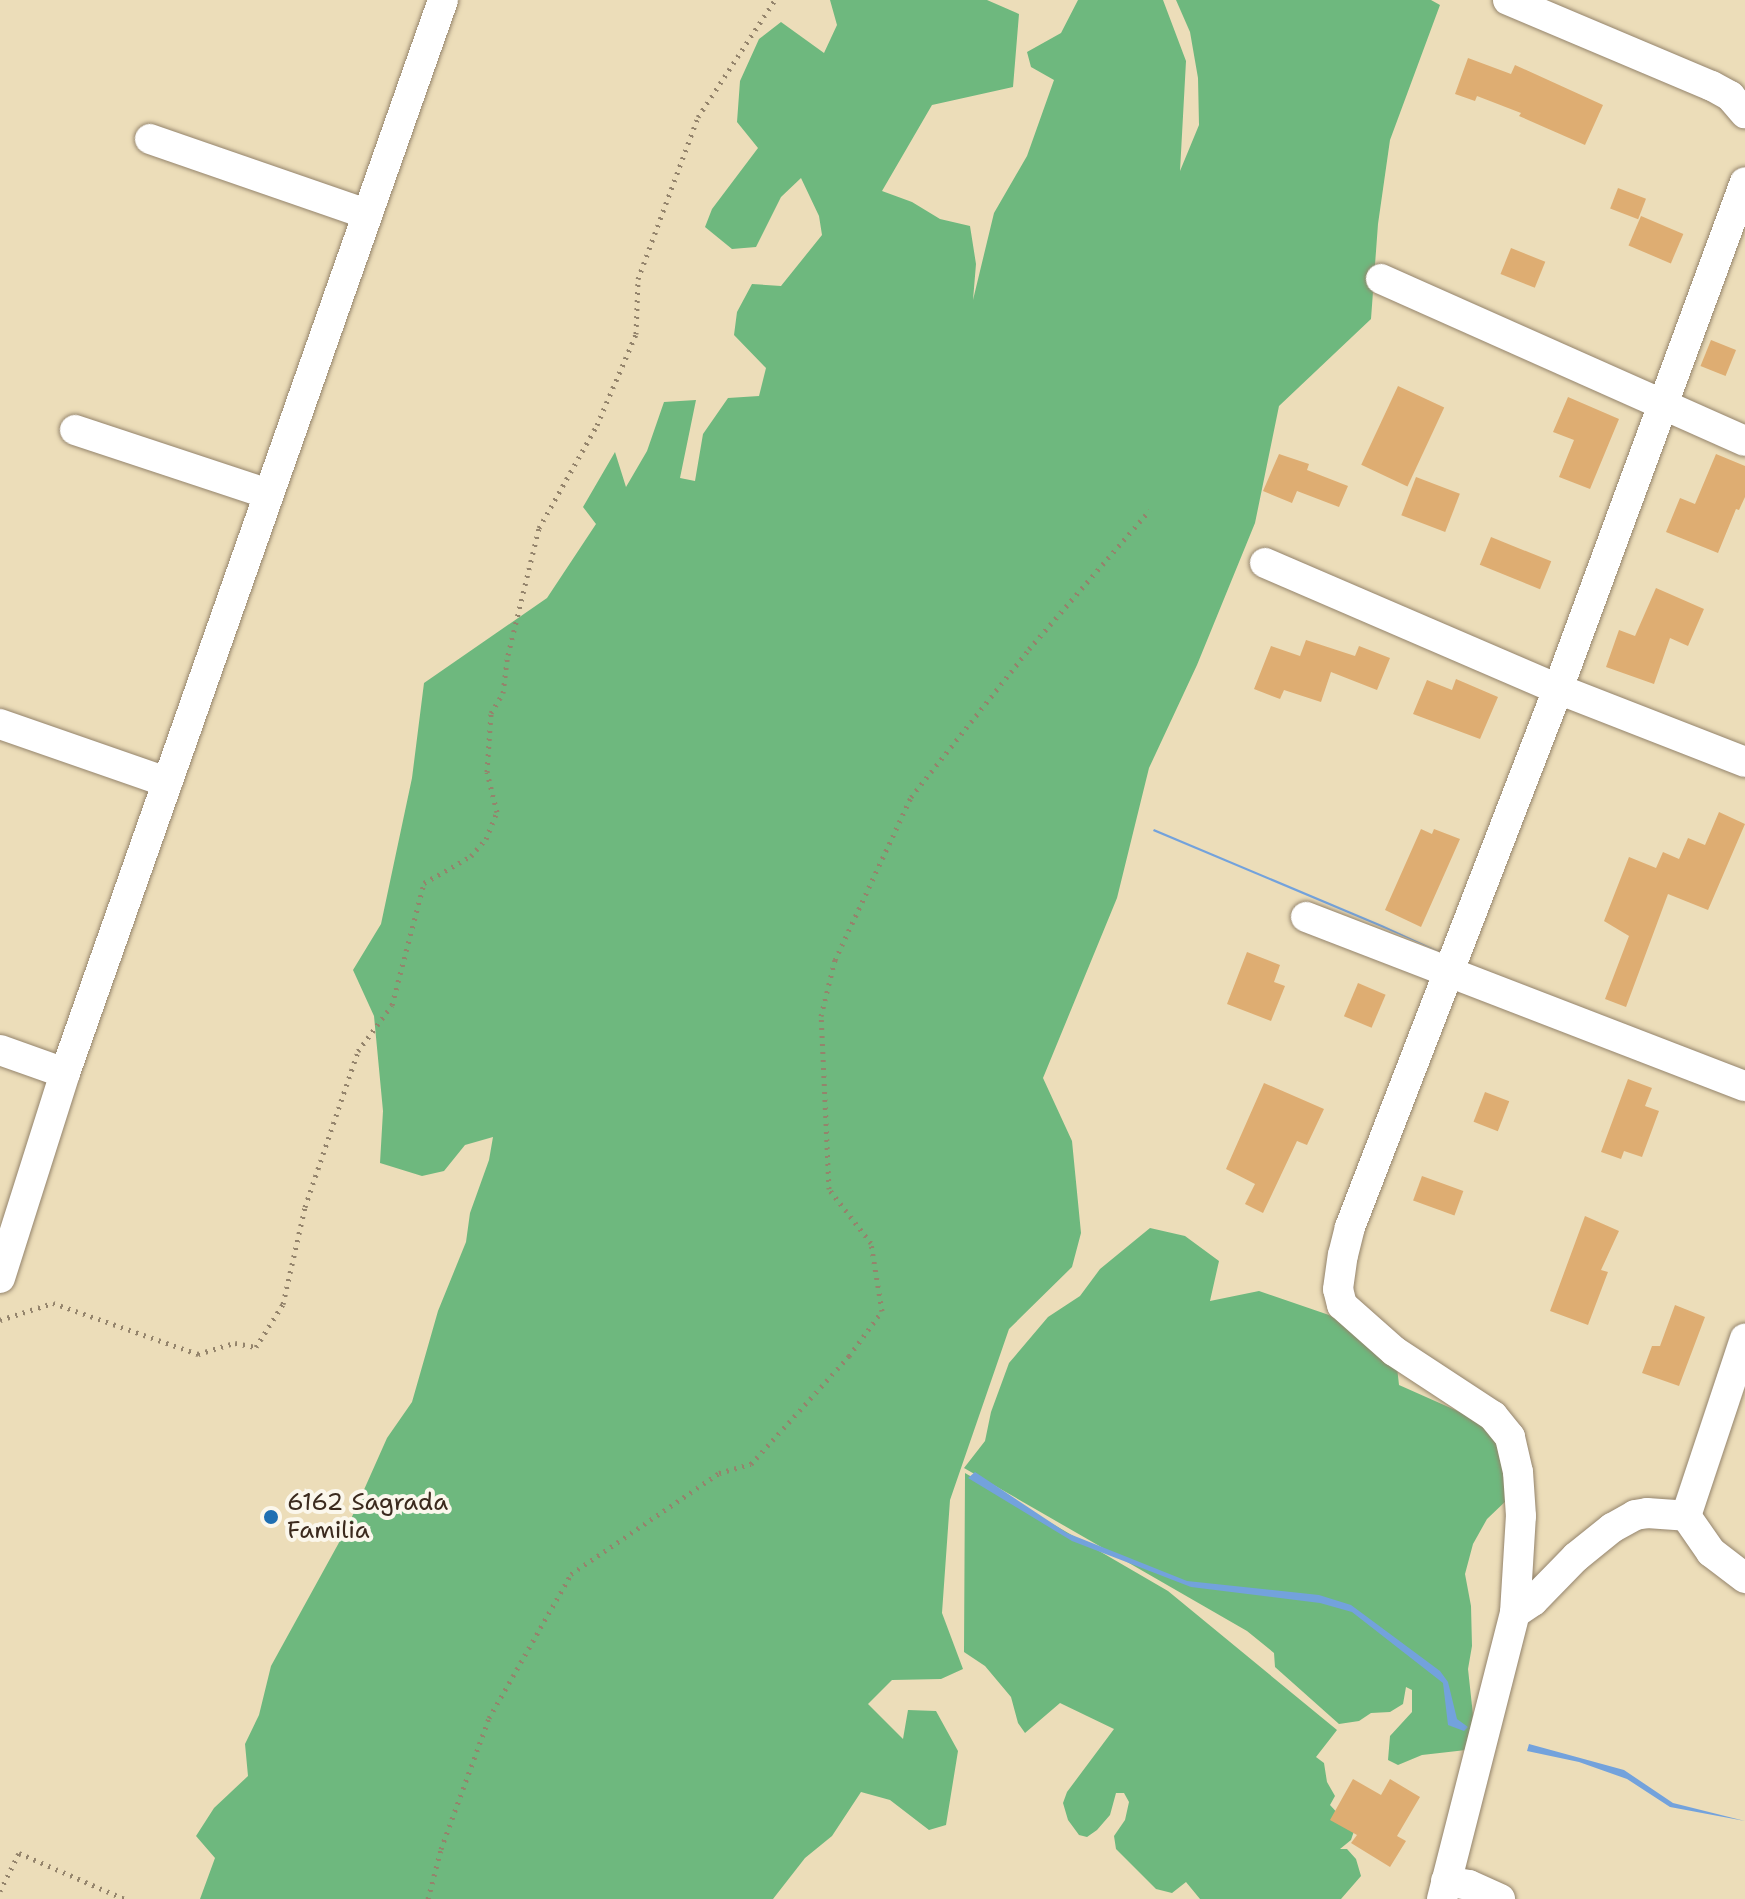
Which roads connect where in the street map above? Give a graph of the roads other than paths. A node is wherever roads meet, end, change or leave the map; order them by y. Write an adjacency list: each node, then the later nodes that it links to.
1 (443, 0): 6 (street)
2 (1508, 0): 3 (street)
3 (1745, 113)
4 (150, 139): 6 (street)
5 (1745, 182): 8 (street)
6 (367, 214): 11 (street)
7 (1381, 279): 8 (street)
8 (1662, 407): 10 (street); 13 (street)
9 (75, 430): 11 (street)
10 (1745, 441)
11 (268, 494): 16 (street)
12 (1265, 563): 13 (street)
13 (1558, 689): 15 (street); 18 (street)
14 (0, 724): 16 (street)
15 (1745, 762)
16 (167, 782): 20 (street)
17 (1306, 917): 18 (street)
18 (1446, 972): 21 (street); 26 (street)
19 (0, 1050): 20 (street)
20 (65, 1073): 22 (street)
21 (1745, 1086)
22 (0, 1278)
23 (1745, 1339): 24 (street)
24 (1686, 1516): 25 (street); 26 (street)
25 (1745, 1578)
26 (1515, 1613): 27 (street)
27 (1444, 1890): 28 (street)
28 (1500, 1899)

